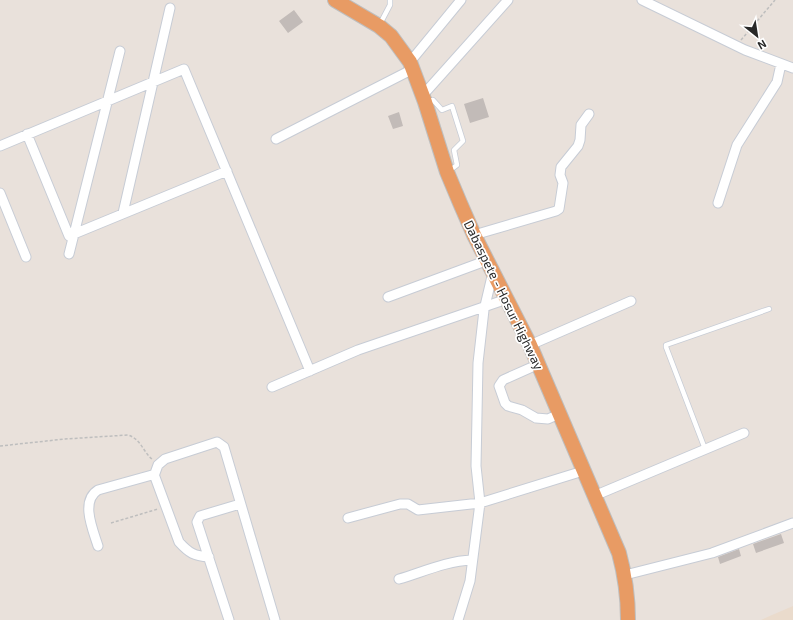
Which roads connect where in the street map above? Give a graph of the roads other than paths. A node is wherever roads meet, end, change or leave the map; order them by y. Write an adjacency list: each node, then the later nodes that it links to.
1 (335, 0): 7 (highway, Dabaspete - Hosur Highway)
2 (390, 0): 7 (lane)
3 (461, 0): 10 (street)
4 (508, 0): 13 (street)
5 (642, 0): 9 (street)
6 (170, 8): 12 (street)
7 (379, 26): 10 (highway, Dabaspete - Hosur Highway)
8 (120, 51): 14 (street)
9 (781, 64): 11 (street); 22 (street)
10 (412, 65): 13 (highway, Dabaspete - Hosur Highway); 17 (street)
11 (793, 68)
12 (153, 82): 14 (street); 19 (street); 23 (street)
13 (424, 99): 20 (highway, Dabaspete - Hosur Highway); 20 (lane)
14 (107, 101): 16 (street); 24 (street)
15 (589, 114): 25 (street)
16 (27, 134): 18 (street); 24 (street)
17 (276, 139)
18 (0, 146)
19 (227, 171): 23 (street); 35 (street)
20 (447, 172): 25 (highway, Dabaspete - Hosur Highway)
21 (0, 193): 27 (street)
22 (718, 203)
23 (123, 214): 24 (street)
24 (74, 234): 26 (street)
25 (474, 235): 28 (highway, Dabaspete - Hosur Highway)
26 (69, 254)
27 (26, 257)
28 (491, 266): 29 (street); 30 (highway, Dabaspete - Hosur Highway); 43 (street)
29 (388, 297)
30 (507, 299): 33 (highway, Dabaspete - Hosur Highway); 35 (street)
31 (631, 301): 33 (street)
32 (769, 309): 39 (lane)
33 (530, 345): 34 (highway, Dabaspete - Hosur Highway)
34 (539, 364): 37 (highway, Dabaspete - Hosur Highway); 37 (street)
35 (310, 371): 36 (street)
36 (272, 387)
37 (559, 414): 40 (highway, Dabaspete - Hosur Highway)
38 (744, 433): 39 (street)
39 (705, 449): 42 (street)
40 (584, 471): 42 (highway, Dabaspete - Hosur Highway); 43 (street)
41 (154, 476): 44 (street); 47 (street); 48 (street)
42 (594, 496): 50 (highway, Dabaspete - Hosur Highway)
43 (480, 503): 45 (street); 49 (street)
44 (240, 504): 48 (street); 53 (street)
45 (348, 518)
46 (793, 523): 50 (street)
47 (98, 546)
48 (209, 557): 52 (street)
49 (472, 560): 51 (street); 54 (street)
50 (625, 575): 55 (highway, Dabaspete - Hosur Highway)
51 (399, 579)
52 (229, 620)
53 (275, 620)
54 (458, 620)
55 (628, 620)

